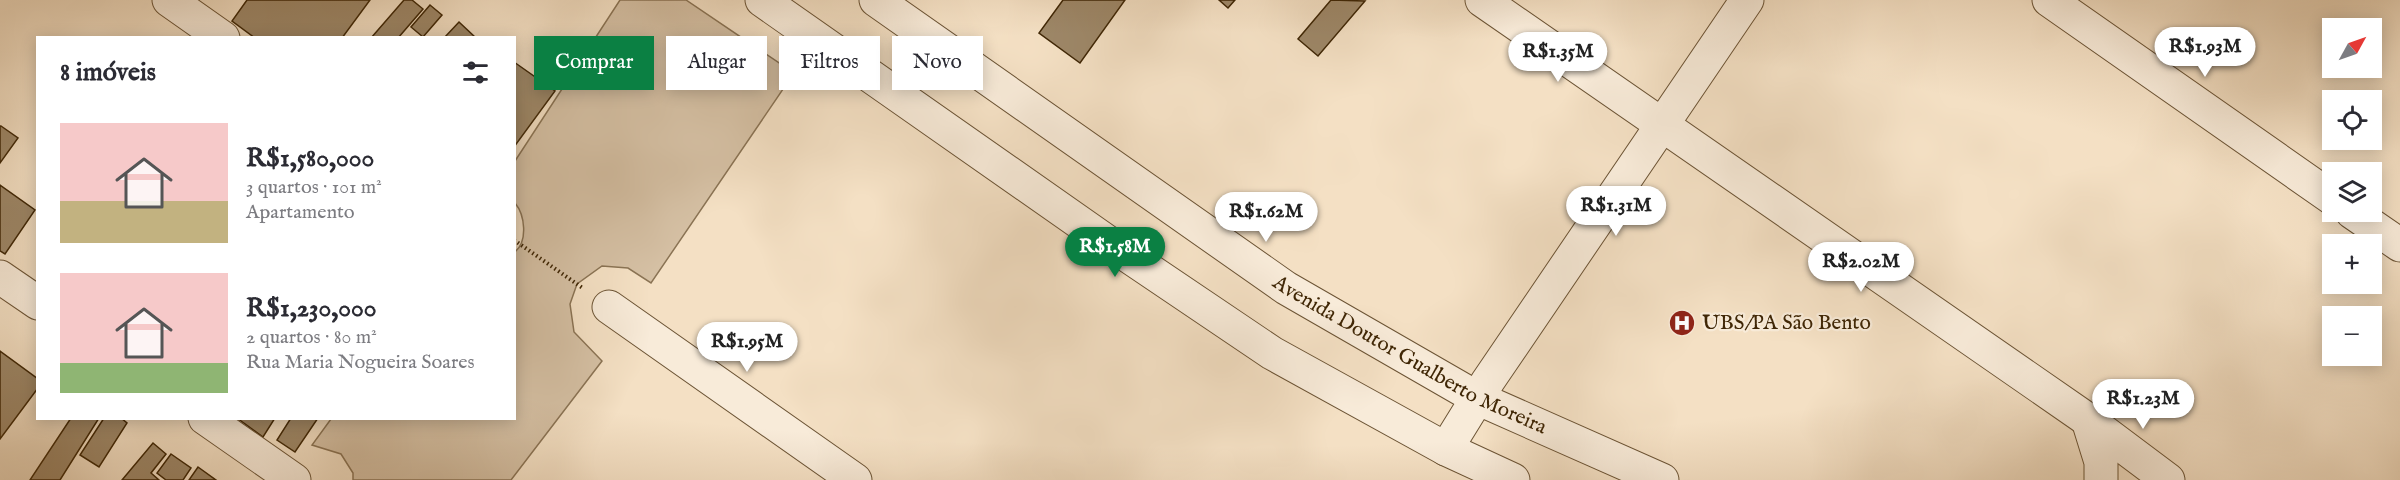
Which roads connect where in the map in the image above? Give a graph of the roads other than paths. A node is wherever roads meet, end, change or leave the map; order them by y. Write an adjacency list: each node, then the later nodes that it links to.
1 (169, 0): 7 (street)
2 (762, 0): 18 (street)
3 (876, 0): 15 (street, Avenida Doutor Gualberto Moreira)
4 (1482, 0): 8 (street)
5 (1747, 0): 8 (street)
6 (2049, 0): 9 (street)
7 (220, 36)
8 (1662, 123): 15 (street); 17 (street)
9 (2322, 191)
10 (2367, 222): 11 (street)
11 (2400, 245)
12 (0, 278): 13 (street)
13 (36, 302)
14 (609, 307): 20 (street)
15 (1477, 398): 18 (street); 22 (street, Avenida Doutor Gualberto Moreira)
16 (208, 420): 19 (street)
17 (2088, 420): 23 (street); 24 (street)
18 (1446, 448): 21 (street)
19 (294, 480)
20 (855, 480)
21 (1514, 480)
22 (1662, 480)
23 (2101, 480)
24 (2168, 480)

